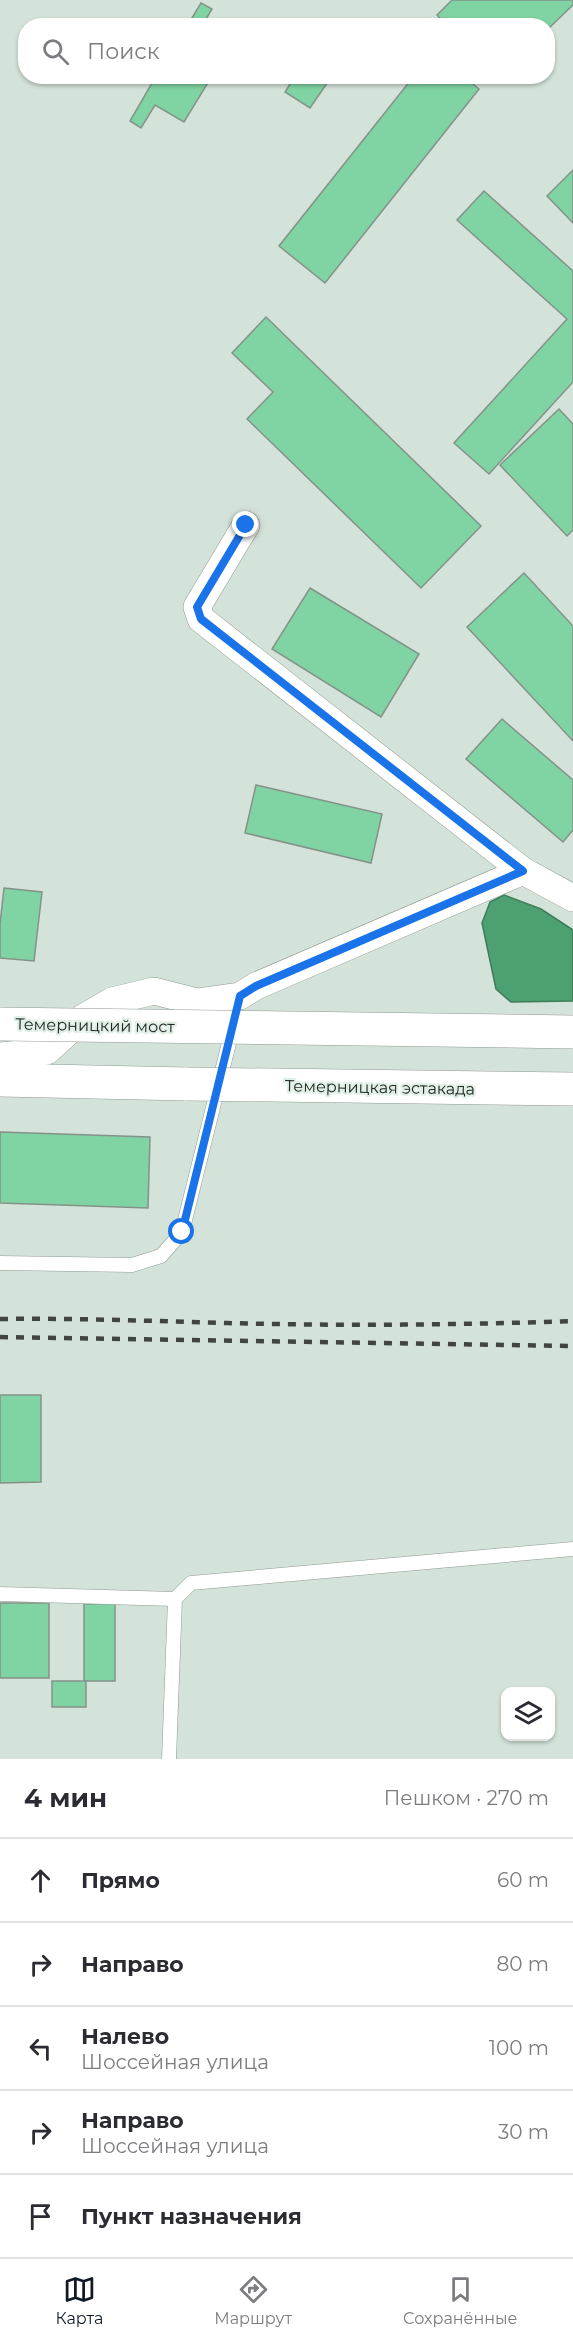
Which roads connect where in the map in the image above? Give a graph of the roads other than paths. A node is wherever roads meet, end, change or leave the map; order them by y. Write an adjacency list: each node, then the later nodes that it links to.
1 (246, 525): 2 (street)
2 (523, 871): 3 (street); 4 (street)
3 (573, 898)
4 (238, 1007): 7 (street); 10 (lane)
5 (0, 1024): 6 (main road, Темерницкий мост, bridge)
6 (573, 1032)
7 (0, 1056)
8 (0, 1080): 9 (main road, Темерницкая эстакада, bridge)
9 (573, 1089)
10 (0, 1263)
11 (573, 1549): 13 (lane)
12 (0, 1594): 13 (lane)
13 (175, 1599): 14 (lane)
14 (169, 1759)

